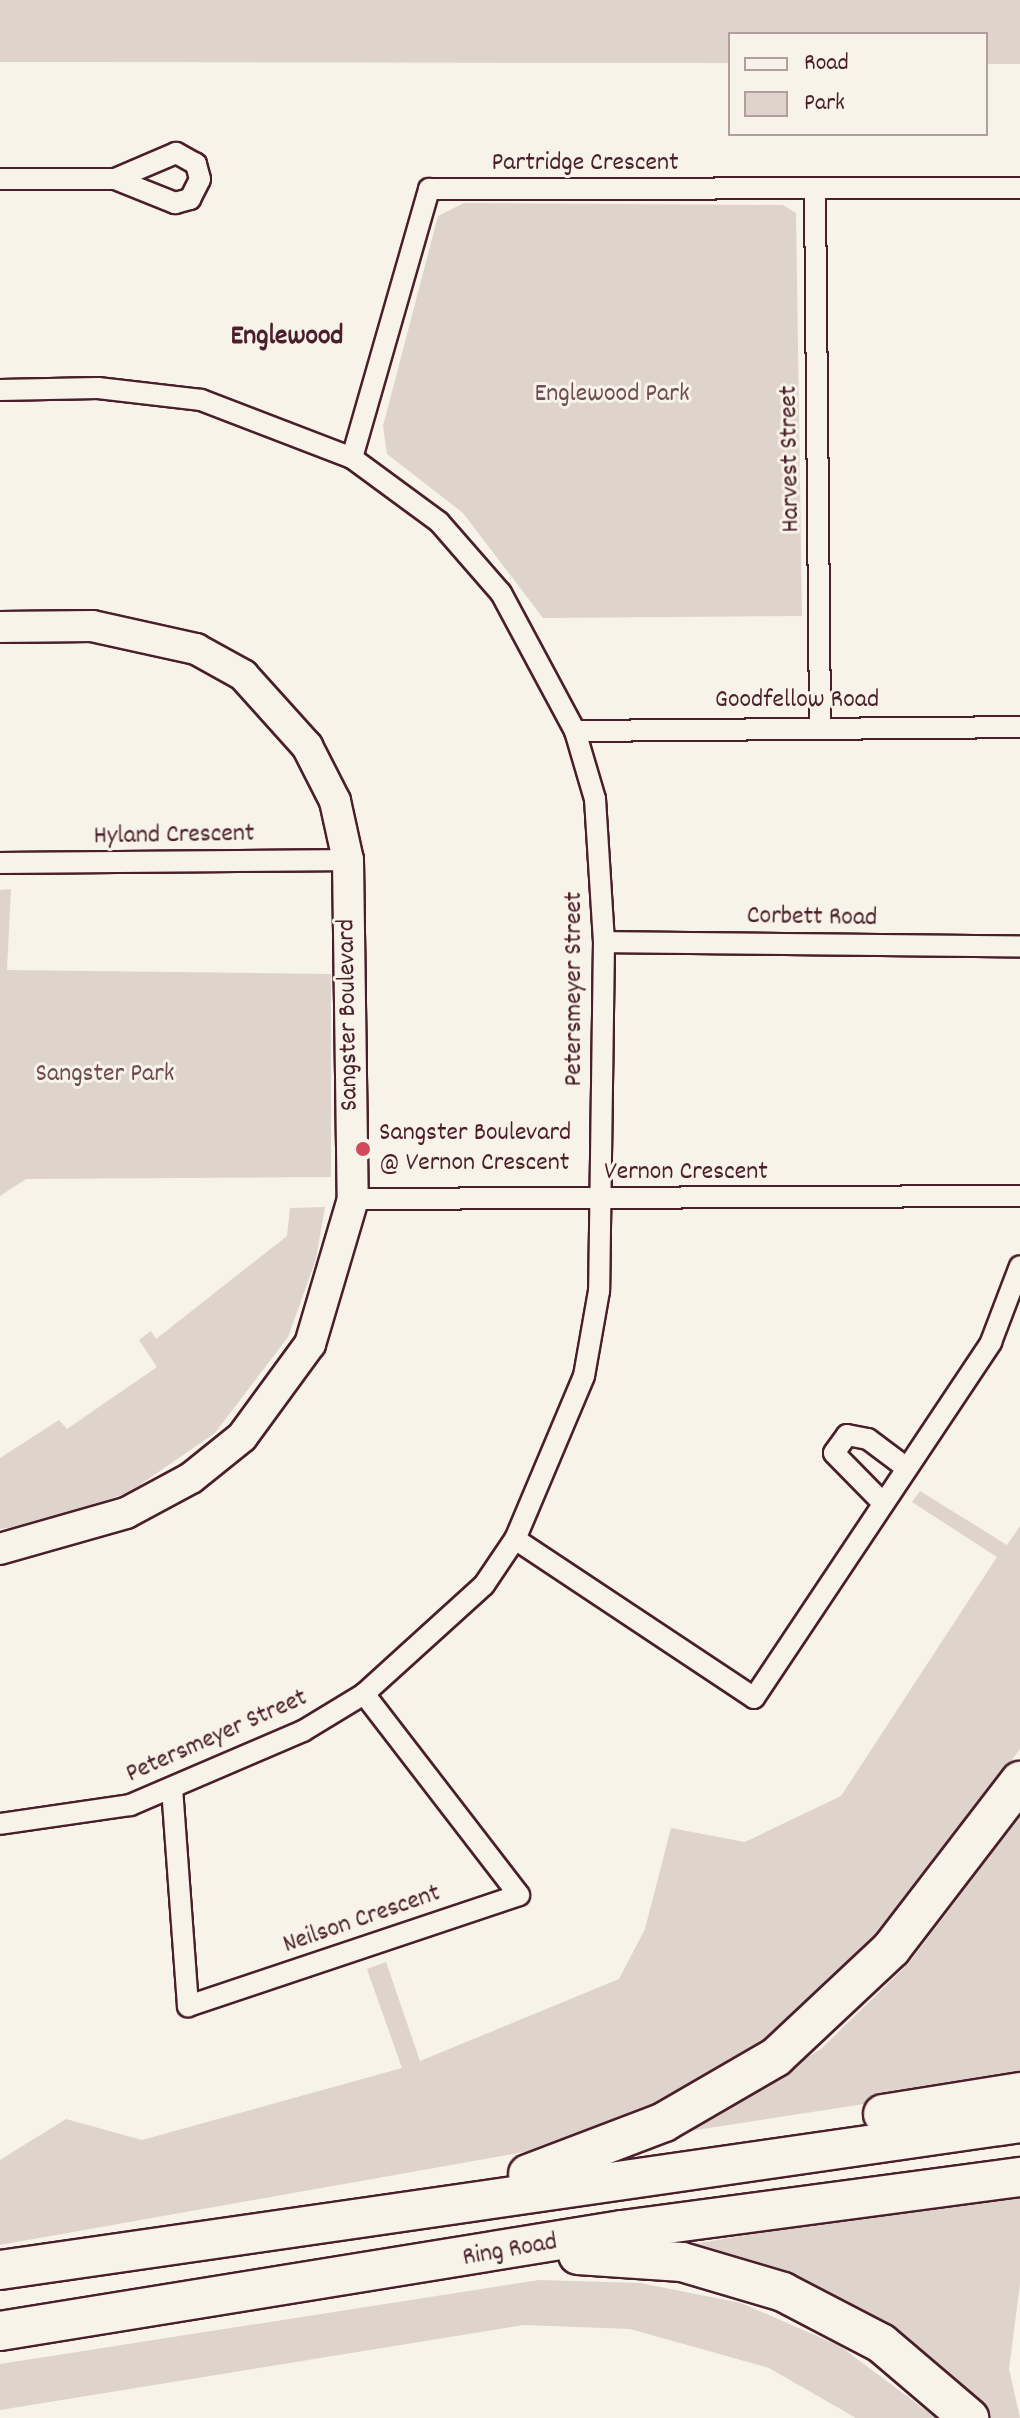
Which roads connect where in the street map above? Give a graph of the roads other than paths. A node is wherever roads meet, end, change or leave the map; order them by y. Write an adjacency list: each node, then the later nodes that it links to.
1 (0, 179): 2 (street)
2 (115, 179)
3 (1020, 188): 4 (street, Partridge Crescent)
4 (815, 192): 6 (street, Partridge Crescent); 8 (street, Harvest Street)
5 (0, 390): 6 (street, Petersmeyer Street)
6 (352, 458): 10 (street, Petersmeyer Street)
7 (0, 627): 11 (street, Sangster Boulevard)
8 (820, 726): 9 (street, Goodfellow Road); 10 (street, Goodfellow Road)
9 (1020, 727)
10 (575, 731): 13 (street, Petersmeyer Street)
11 (348, 860): 12 (street, Hyland Crescent); 16 (street, Sangster Boulevard)
12 (0, 863)
13 (604, 942): 14 (street, Corbett Road); 17 (street, Petersmeyer Street)
14 (1020, 946)
15 (1020, 1196): 17 (street, Vernon Crescent)
16 (353, 1199): 17 (street, Vernon Crescent); 22 (street, Sangster Boulevard)
17 (600, 1200): 21 (street, Petersmeyer Street)
18 (1020, 1266): 19 (street)
19 (904, 1466): 20 (street); 20 (street)
20 (881, 1501): 21 (street)
21 (515, 1539): 23 (street, Petersmeyer Street)
22 (0, 1549)
23 (364, 1694): 25 (street, Petersmeyer Street); 25 (street, Neilson Crescent)
24 (1020, 1781): 30 (highway)
25 (172, 1788): 26 (street, Petersmeyer Street)
26 (0, 1824)
27 (1020, 2092): 30 (highway)
28 (1020, 2123): 30 (highway)
29 (1020, 2177): 31 (highway, Ring Road)
30 (464, 2198): 32 (highway)
31 (500, 2254): 33 (highway, Ring Road); 34 (highway)
32 (0, 2270)
33 (0, 2331)
34 (969, 2418)

